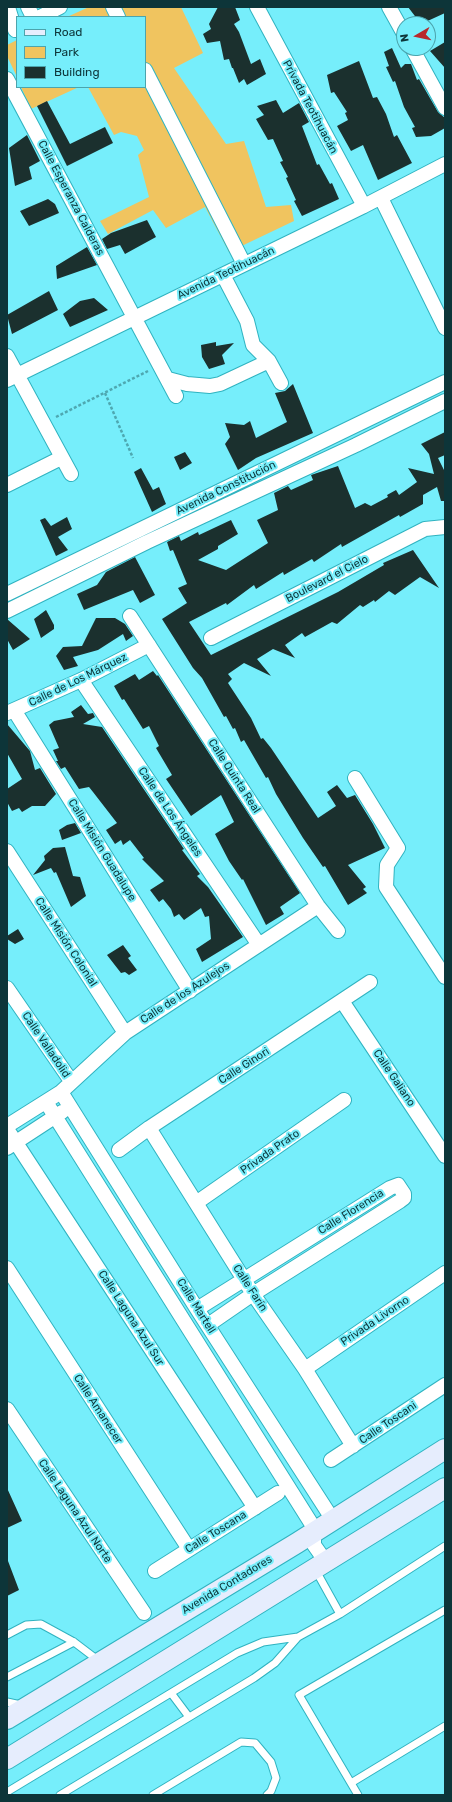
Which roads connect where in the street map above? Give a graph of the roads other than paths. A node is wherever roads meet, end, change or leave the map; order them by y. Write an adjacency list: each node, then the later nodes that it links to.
1 (8, 7): 11 (street)
2 (28, 7): 7 (street)
3 (60, 7): 8 (street)
4 (113, 7): 9 (street)
5 (257, 7): 18 (street, Privada Teotihuacán)
6 (389, 7): 10 (street)
7 (33, 16)
8 (42, 16)
9 (118, 16)
10 (396, 20)
11 (13, 30)
12 (416, 56): 15 (street)
13 (146, 72): 19 (street)
14 (7, 79): 21 (street, Calle Esperanza Calderas)
15 (445, 108)
16 (445, 164): 17 (street, Avenida Teotihuacán)
17 (381, 198): 18 (street, Avenida Teotihuacán); 22 (street)
18 (364, 206): 19 (street, Avenida Teotihuacán)
19 (244, 264): 20 (street, Avenida Teotihuacán)
20 (223, 275): 21 (street, Avenida Teotihuacán); 24 (street)
21 (135, 317): 25 (street, Avenida Teotihuacán); 26 (street, Calle Esperanza Calderas)
22 (445, 328)
23 (7, 356): 25 (street)
24 (269, 361): 26 (street); 28 (street)
25 (12, 378): 31 (street)
26 (168, 379): 29 (street, Calle Esperanza Calderas)
27 (445, 382): 35 (street, Avenida Constitución)
28 (281, 383)
29 (176, 396)
30 (445, 401): 36 (street, Avenida Constitución)
31 (61, 458): 32 (street); 33 (street)
32 (71, 474)
33 (7, 485)
34 (445, 527): 40 (street, Boulevard el Cielo)
35 (141, 529): 36 (street); 37 (street, Avenida Constitución)
36 (147, 542): 38 (street, Avenida Constitución)
37 (7, 594)
38 (7, 611)
39 (130, 616): 41 (street, Calle Quinta Real)
40 (211, 638)
41 (149, 645): 42 (street, Calle de Los Márquez); 46 (street, Calle Quinta Real)
42 (81, 680): 43 (street, Calle de Los Márquez); 48 (street, Calle de Los Ángeles)
43 (11, 712): 52 (street, Calle Misión Guadalupe)
44 (355, 778): 49 (street)
45 (7, 851): 54 (street, Calle Misión Colonial)
46 (318, 906): 47 (street, Calle Quinta Real); 48 (street, Calle de los Azulejos)
47 (338, 931)
48 (259, 945): 52 (street, Calle de los Azulejos)
49 (445, 977)
50 (370, 982): 53 (street, Calle Ginori)
51 (7, 988): 55 (street, Calle Valladolid)
52 (190, 991): 54 (street, Calle de los Azulejos)
53 (342, 1001): 62 (street, Calle Ginori); 65 (street, Calle Galiano)
54 (125, 1033): 55 (street, Calle de los Azulejos)
55 (71, 1081): 56 (street, Calle de los Azulejos)
56 (61, 1092): 58 (street, Calle de los Azulejos); 59 (street, Calle Martell)
57 (344, 1100): 66 (street, Privada Prato)
58 (46, 1102): 60 (street, Calle Martell); 61 (street, Calle de los Azulejos)
59 (71, 1107): 60 (street); 70 (street, Calle Martell)
60 (55, 1117): 63 (street); 73 (street, Calle Martell)
61 (7, 1127): 63 (street, Calle Laguna Azul Sur)
62 (149, 1128): 64 (street, Calle Ginori); 66 (street, Calle Farín)
63 (11, 1145): 87 (street, Calle Laguna Azul Sur)
64 (119, 1150)
65 (445, 1156)
66 (196, 1203): 72 (street, Calle Farín)
67 (321, 1230): 68 (street); 68 (street, Calle Florencia); 72 (street, Calle Florencia)
68 (332, 1244): 74 (street, Calle Florencia)
69 (7, 1268): 91 (street, Calle Amanecer)
70 (173, 1269): 73 (street); 75 (street, Calle Martell)
71 (445, 1273): 79 (street, Privada Livorno)
72 (243, 1278): 74 (street, Calle Farín); 75 (street, Calle Florencia)
73 (158, 1279): 78 (street, Calle Martell)
74 (253, 1294): 76 (street, Calle Florencia); 79 (street, Calle Farín)
75 (197, 1308): 76 (street, Calle Martell)
76 (208, 1325): 77 (street, Calle Martell)
77 (225, 1351): 78 (street); 88 (street, Calle Martell)
78 (210, 1362): 89 (street, Calle Martell)
79 (305, 1369): 82 (street, Calle Farín)
80 (445, 1385): 82 (street, Calle Toscani)
81 (7, 1409): 95 (street, Calle Laguna Azul Norte)
82 (353, 1446): 84 (street, Calle Toscani)
83 (445, 1449): 88 (main road, Avenida Contadores)
84 (331, 1460)
85 (445, 1488): 92 (main road)
86 (278, 1493): 87 (street, Calle Toscana)
87 (255, 1508): 91 (street, Calle Toscana)
88 (333, 1520): 89 (main road, Avenida Contadores)
89 (316, 1531): 92 (street); 100 (main road, Avenida Contadores)
90 (445, 1546): 96 (lane)
91 (190, 1549): 93 (street, Calle Toscana)
92 (320, 1565): 96 (lane); 108 (main road)
93 (155, 1571)
94 (445, 1610): 109 (lane)
95 (144, 1613)
96 (340, 1614): 98 (lane)
97 (7, 1635): 99 (lane)
98 (298, 1637): 102 (lane); 105 (lane)
99 (74, 1642): 100 (lane); 101 (lane)
100 (100, 1662): 104 (main road, Avenida Contadores)
101 (7, 1677)
102 (172, 1693): 105 (lane); 110 (lane)
103 (7, 1702): 104 (lane)
104 (27, 1707): 106 (main road, Avenida Contadores)
105 (189, 1717): 111 (lane)
106 (7, 1719)
107 (445, 1726): 109 (lane)
108 (7, 1759)
109 (351, 1783): 114 (lane)
110 (7, 1793)
111 (60, 1795)
112 (153, 1795): 113 (lane)
113 (267, 1795)
114 (358, 1795)

